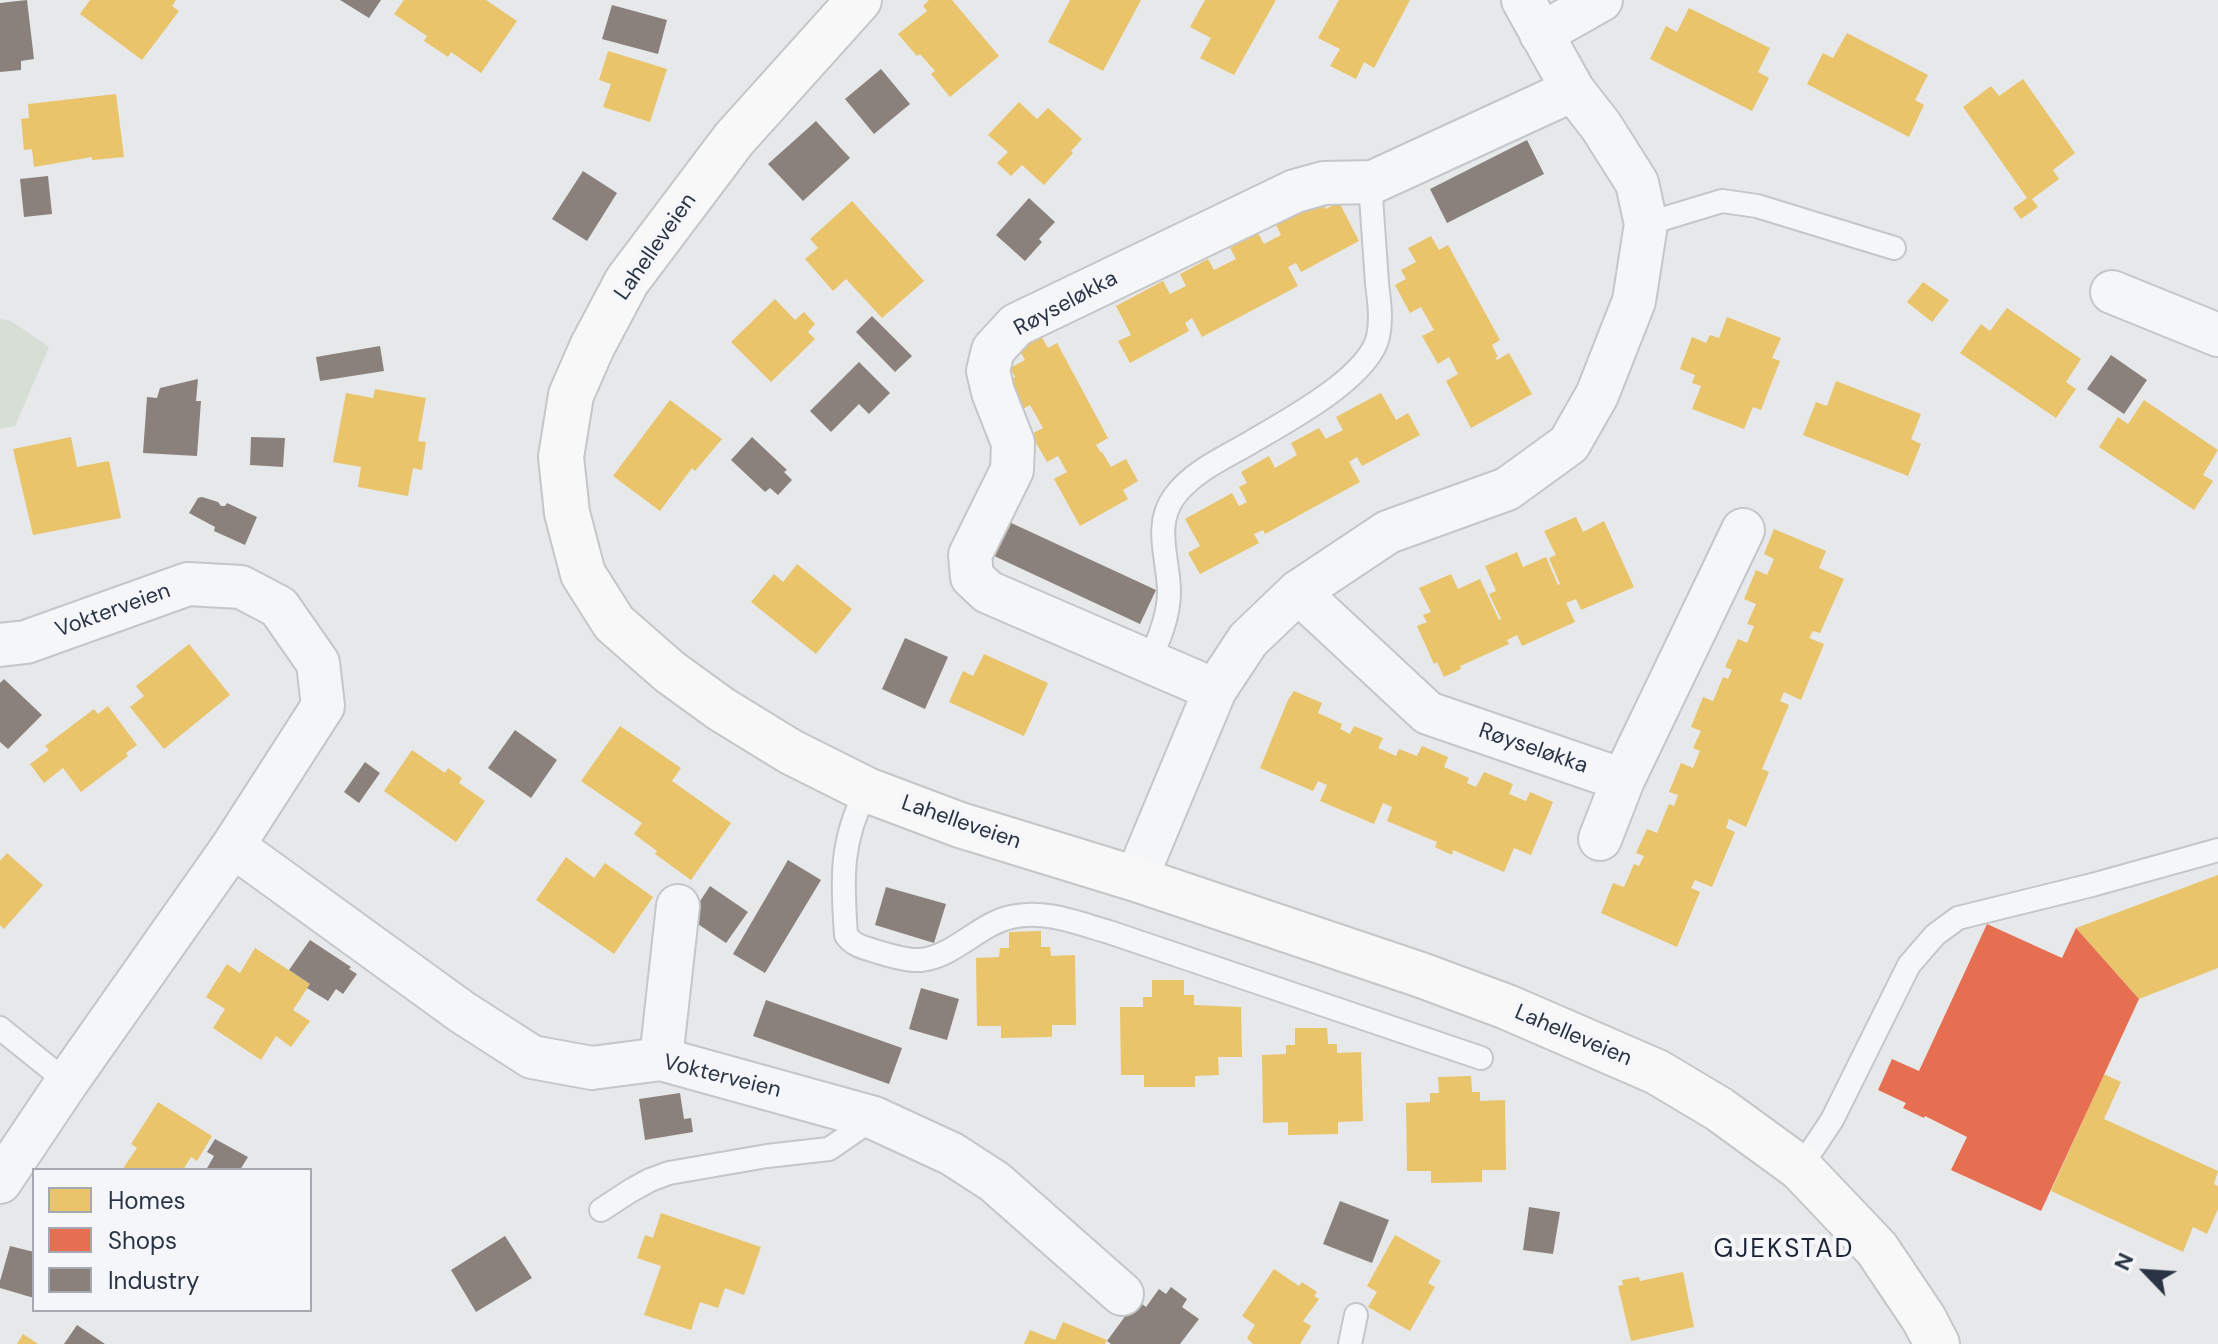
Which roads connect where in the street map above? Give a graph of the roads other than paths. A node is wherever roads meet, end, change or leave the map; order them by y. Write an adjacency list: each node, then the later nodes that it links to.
1 (859, 0): 16 (street, Lahelleveien)
2 (1601, 0): 3 (street)
3 (1532, 17): 4 (street)
4 (1573, 90): 5 (street, Røyseløkka); 6 (street)
5 (1373, 182): 13 (lane); 13 (street, Røyseløkka)
6 (1646, 224): 7 (lane); 11 (street)
7 (1894, 248)
8 (2112, 292): 9 (street)
9 (2218, 335)
10 (1743, 530): 15 (street)
11 (1298, 592): 14 (street); 15 (street, Røyseløkka)
12 (0, 645): 18 (street, Vokterveien)
13 (1149, 661): 14 (street, Røyseløkka)
14 (1215, 690): 20 (street)
15 (1623, 780): 17 (street)
16 (867, 790): 20 (street, Lahelleveien); 23 (lane)
17 (1600, 839)
18 (233, 846): 24 (street, Vokterveien); 25 (street, Vokterveien)
19 (2218, 850): 27 (lane)
20 (1136, 879): 27 (street, Lahelleveien)
21 (678, 906): 24 (street)
22 (0, 1028): 25 (lane)
23 (1481, 1058)
24 (661, 1059): 26 (street, Vokterveien)
25 (67, 1082): 28 (street, Vokterveien)
26 (874, 1118): 29 (lane); 30 (street, Vokterveien)
27 (1800, 1168): 33 (street, Lahelleveien)
28 (0, 1182)
29 (601, 1210)
30 (1122, 1294)
31 (1356, 1315): 32 (lane)
32 (1350, 1344)
33 (1937, 1344)

